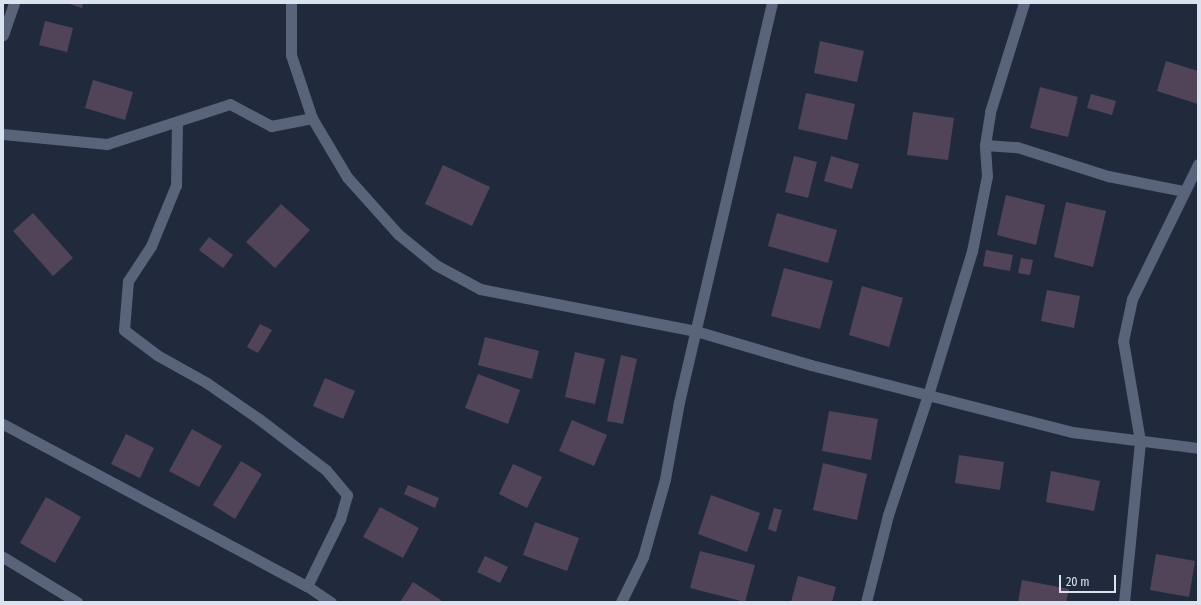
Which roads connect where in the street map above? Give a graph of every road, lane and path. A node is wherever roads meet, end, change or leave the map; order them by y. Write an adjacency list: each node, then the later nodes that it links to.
1 (14, 3): 5 (street)
2 (291, 3): 6 (street)
3 (772, 3): 12 (street)
4 (1024, 3): 9 (street)
5 (3, 35)
6 (312, 118): 7 (street); 12 (street)
7 (177, 122): 8 (street); 18 (street)
8 (3, 134)
9 (985, 145): 11 (street); 13 (street)
10 (1198, 164): 11 (street)
11 (1183, 191): 15 (street)
12 (696, 331): 13 (street); 21 (street)
13 (928, 396): 15 (street); 22 (street)
14 (3, 424): 18 (street)
15 (1140, 441): 16 (street); 23 (street)
16 (1198, 448)
17 (3, 557): 19 (street)
18 (307, 586): 20 (street)
19 (77, 602)
20 (331, 602)
21 (621, 602)
22 (866, 602)
23 (1124, 602)

